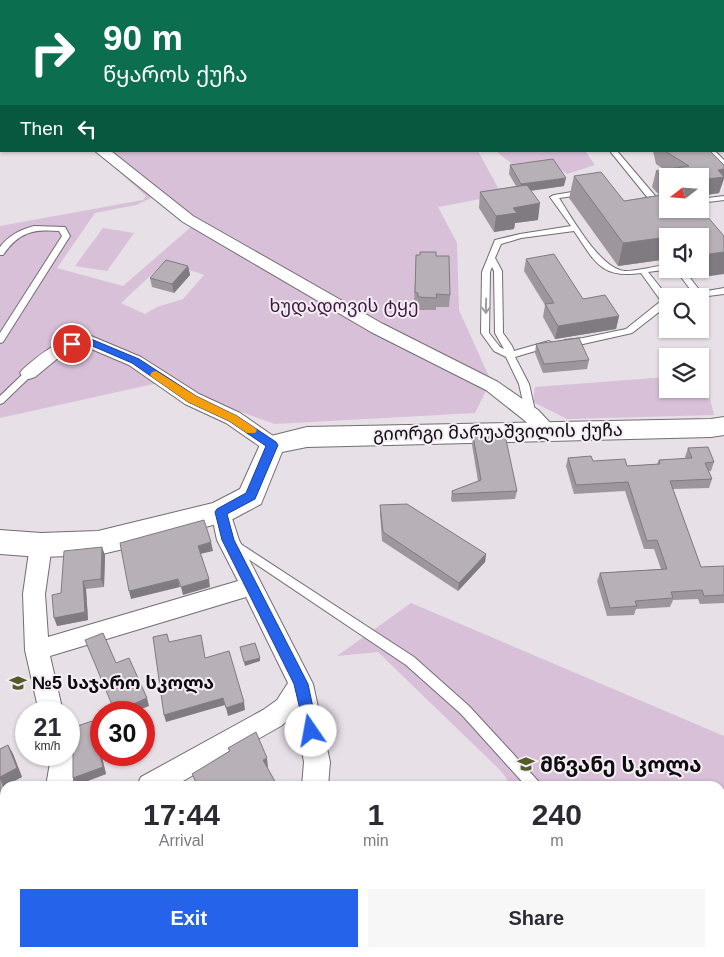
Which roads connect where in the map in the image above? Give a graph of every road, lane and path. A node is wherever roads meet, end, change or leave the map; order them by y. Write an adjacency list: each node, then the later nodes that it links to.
1 (103, 152): 22 (street)
2 (614, 152): 8 (lane)
3 (711, 152): 4 (lane)
4 (724, 164)
5 (596, 190): 9 (lane)
6 (724, 198): 7 (lane)
7 (709, 200)
8 (659, 206)
9 (575, 228): 11 (lane); 13 (lane)
10 (0, 253): 18 (lane)
11 (492, 259): 19 (lane); 19 (lane, one-way to 19)
12 (659, 268): 13 (lane)
13 (643, 271): 15 (lane)
14 (724, 291): 16 (lane)
15 (659, 292)
16 (709, 294)
17 (659, 307): 19 (lane)
18 (0, 340)
19 (510, 355): 22 (lane)
20 (30, 373): 21 (lane); 24 (street)
21 (0, 401)
22 (539, 422): 23 (street, გიორგი მარუაშვილის ქუჩა); 24 (street, გიორგი მარუაშვილის ქუჩა)
23 (720, 429)
24 (272, 445): 25 (street)
25 (221, 512): 26 (street); 28 (street)
26 (228, 540): 29 (street); 37 (lane)
27 (0, 542): 28 (street)
28 (41, 545): 30 (street)
29 (250, 587): 30 (street); 31 (street)
30 (37, 650): 32 (street)
31 (301, 684): 35 (street); 36 (street)
32 (49, 701)
33 (62, 766): 34 (street)
34 (60, 781)
35 (159, 781)
36 (315, 781)
37 (529, 781)

